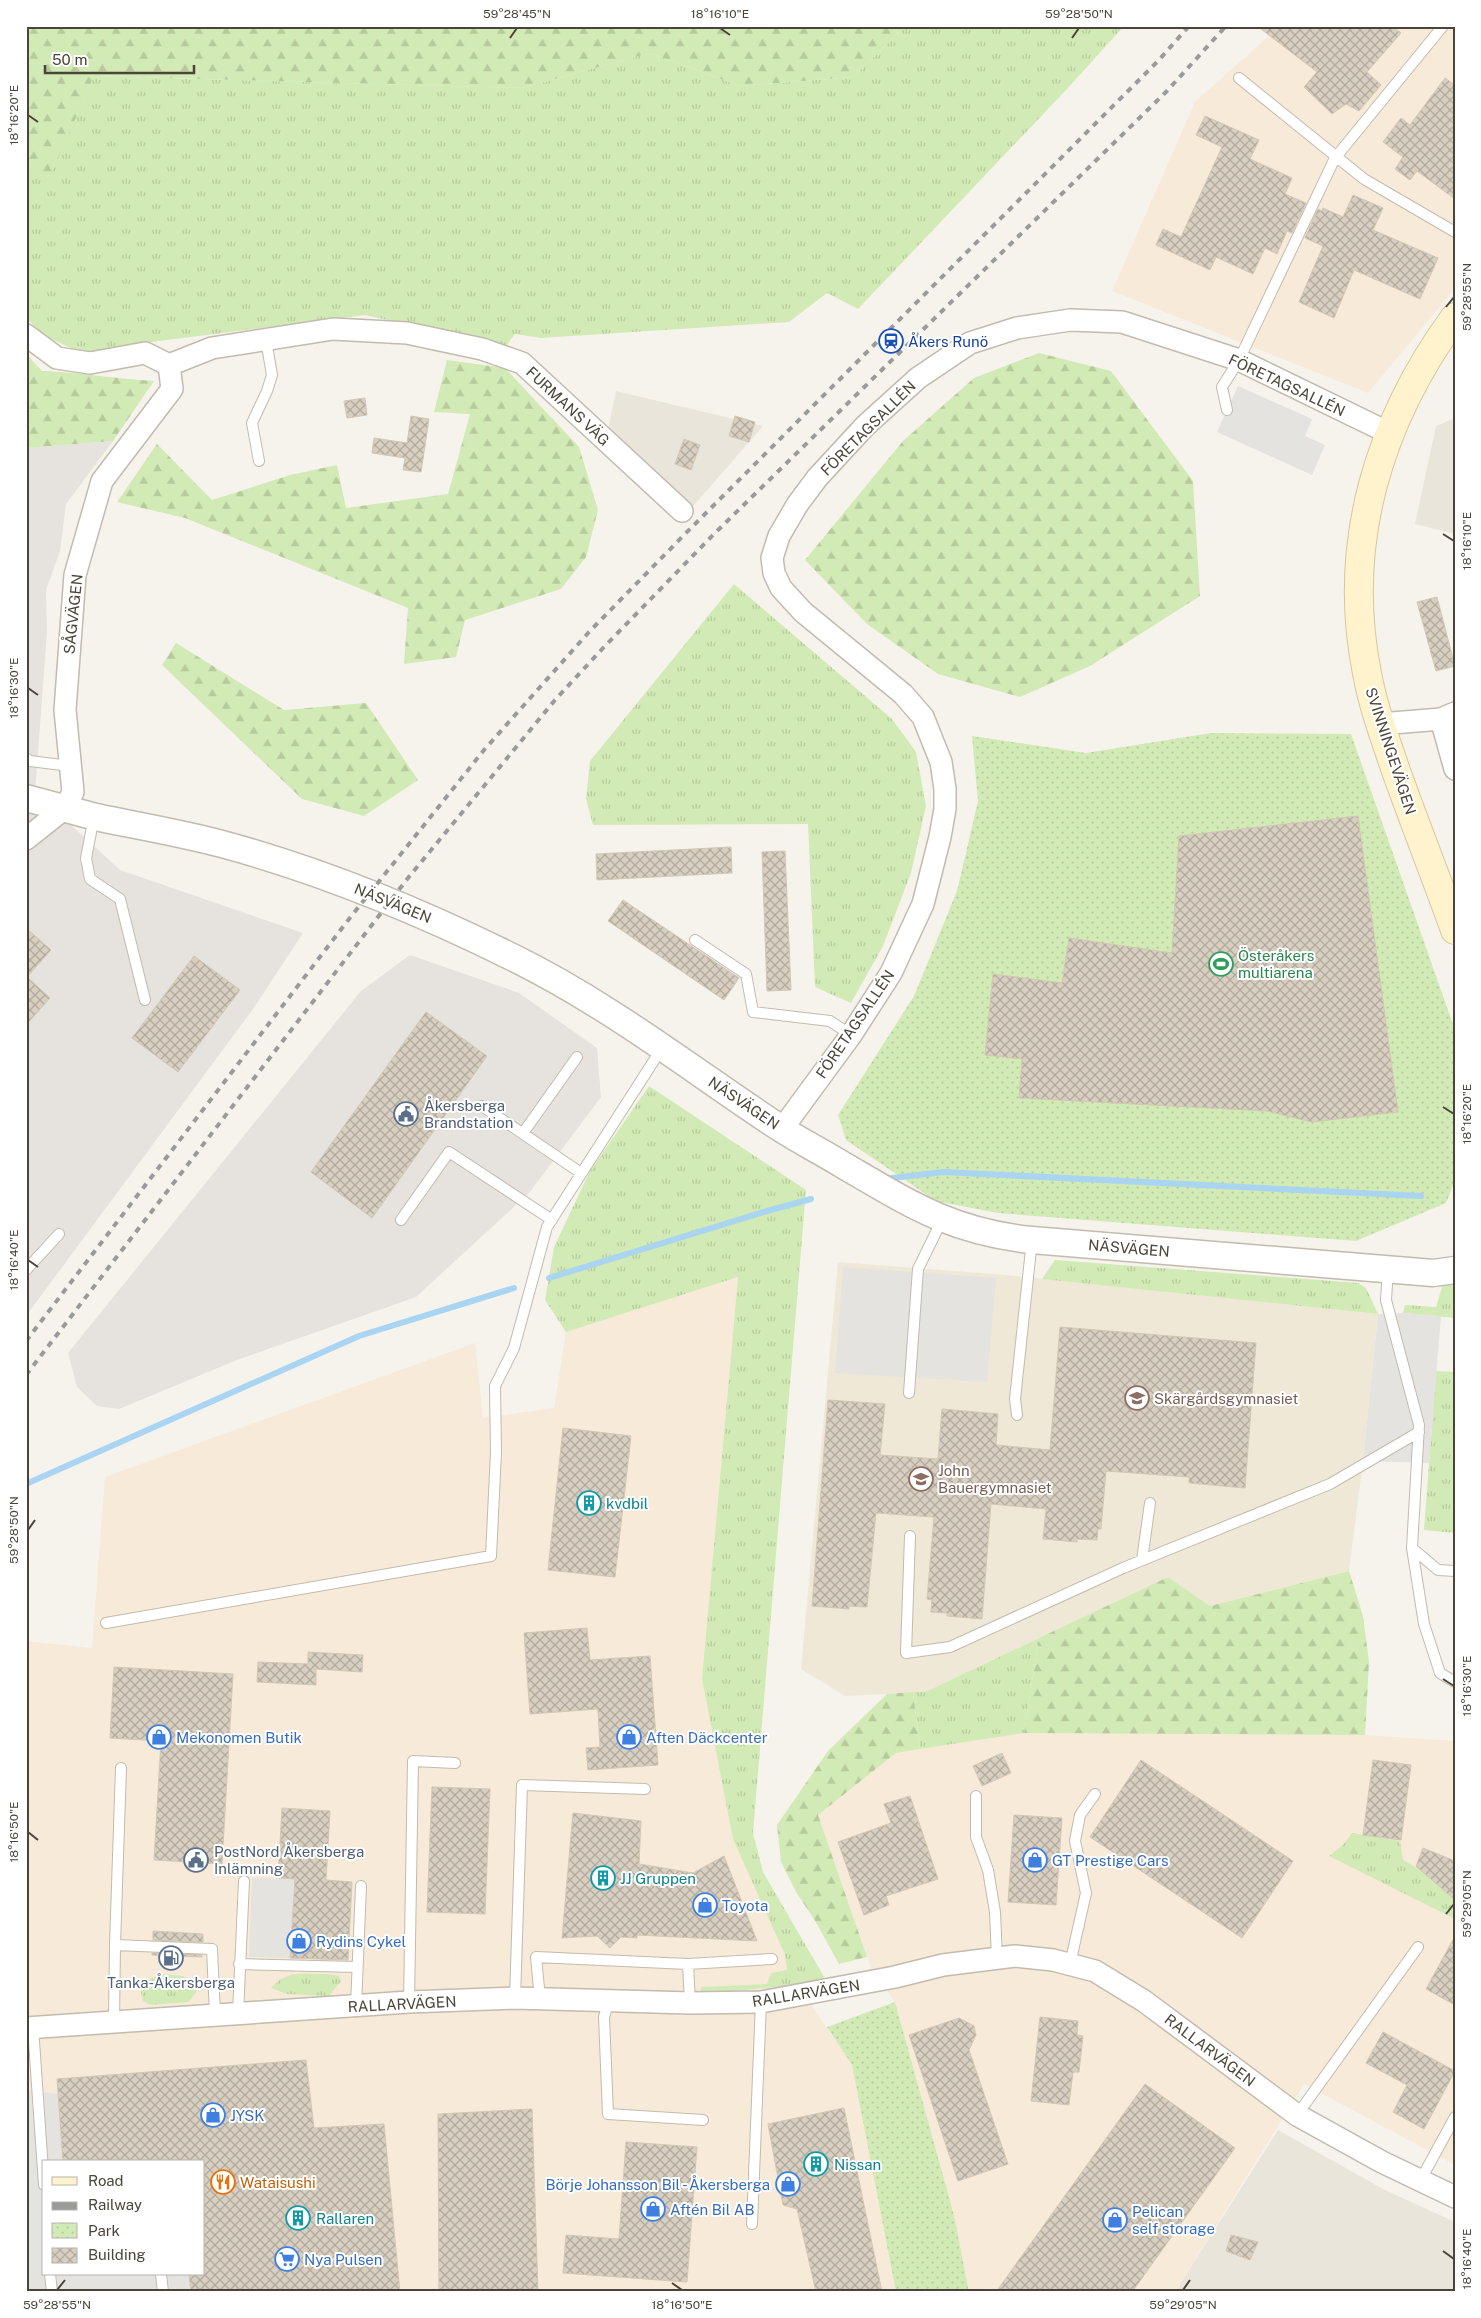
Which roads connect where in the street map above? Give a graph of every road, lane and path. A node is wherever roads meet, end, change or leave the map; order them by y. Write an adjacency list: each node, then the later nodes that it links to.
1 (1443, 26): 3 (lane)
2 (1239, 78): 3 (lane)
3 (1335, 158): 4 (lane); 8 (lane)
4 (1455, 232)
5 (1455, 317): 11 (main road, SVINNINGEVÄGEN)
6 (26, 335): 9 (street)
7 (266, 340): 9 (street, FURMANS VÄG); 12 (lane); 13 (street, FURMANS VÄG)
8 (1239, 360): 10 (lane); 11 (street, FÖRETAGSALLÉN); 26 (street, FÖRETAGSALLÉN)
9 (169, 365): 17 (street, SÅGVÄGEN)
10 (1228, 410)
11 (1389, 433): 15 (main road, SVINNINGEVÄGEN)
12 (259, 461)
13 (682, 511)
14 (1448, 716): 15 (street); 18 (street)
15 (1380, 724): 23 (main road, SVINNINGEVÄGEN)
16 (26, 758): 17 (lane)
17 (70, 766): 20 (street, SÅGVÄGEN)
18 (1455, 769)
19 (26, 798): 20 (street, NÄSVÄGEN)
20 (65, 808): 21 (street, NÄSVÄGEN); 22 (street)
21 (94, 816): 25 (lane); 27 (street, NÄSVÄGEN)
22 (26, 840)
23 (1455, 930)
24 (695, 940): 26 (lane)
25 (145, 1000)
26 (851, 1036): 30 (street, FÖRETAGSALLÉN)
27 (663, 1047): 30 (street, NÄSVÄGEN); 32 (lane)
28 (577, 1057): 31 (lane)
29 (482, 1106): 31 (lane)
30 (782, 1129): 35 (street, NÄSVÄGEN)
31 (522, 1133): 32 (lane)
32 (581, 1173): 34 (lane)
33 (401, 1220): 34 (lane)
34 (552, 1220): 49 (lane)
35 (942, 1220): 37 (street, NÄSVÄGEN); 41 (lane)
36 (58, 1234): 39 (lane)
37 (1032, 1240): 38 (street, NÄSVÄGEN); 42 (lane)
38 (1388, 1269): 40 (street, NÄSVÄGEN); 43 (lane)
39 (26, 1270)
40 (1455, 1270)
41 (908, 1393)
42 (1017, 1415)
43 (1419, 1432): 46 (lane); 47 (lane)
44 (1150, 1503): 47 (lane)
45 (910, 1536): 47 (lane)
46 (1412, 1548): 48 (lane); 50 (lane)
47 (1142, 1560)
48 (1455, 1570)
49 (106, 1624)
50 (1455, 1682)
51 (455, 1763): 69 (lane)
52 (121, 1768): 58 (lane)
53 (645, 1789): 66 (lane)
54 (1095, 1794): 64 (lane)
55 (976, 1796): 60 (lane)
56 (244, 1881): 62 (lane)
57 (361, 1886): 65 (lane)
58 (115, 1945): 74 (lane); 75 (lane)
59 (1418, 1947): 77 (lane)
60 (996, 1958): 64 (street, RALLARVÄGEN); 70 (street, RALLARVÄGEN)
61 (772, 1959): 63 (lane)
62 (239, 1964): 65 (lane); 73 (lane)
63 (688, 1964): 67 (lane); 71 (lane)
64 (1070, 1964): 77 (street, RALLARVÄGEN)
65 (357, 1967): 72 (lane)
66 (516, 1998): 67 (street, RALLARVÄGEN); 69 (street, RALLARVÄGEN)
67 (540, 1999): 68 (street, RALLARVÄGEN)
68 (609, 2000): 71 (street, RALLARVÄGEN); 79 (lane)
69 (409, 2002): 72 (street, RALLARVÄGEN)
70 (761, 2002): 71 (street, RALLARVÄGEN); 84 (lane)
71 (690, 2003)
72 (356, 2006): 73 (street, RALLARVÄGEN)
73 (238, 2014): 74 (street, RALLARVÄGEN)
74 (215, 2015): 75 (street, RALLARVÄGEN)
75 (114, 2022): 76 (street, RALLARVÄGEN)
76 (30, 2028): 81 (lane)
77 (1297, 2115): 82 (street, RALLARVÄGEN)
78 (1455, 2117): 80 (lane)
79 (703, 2120)
80 (1451, 2131): 82 (lane)
81 (42, 2163)
82 (1420, 2181): 83 (street, RALLARVÄGEN)
83 (1455, 2197)
84 (752, 2224)
85 (50, 2276): 87 (lane)
86 (161, 2276): 88 (lane)
87 (52, 2292)
88 (163, 2292)

